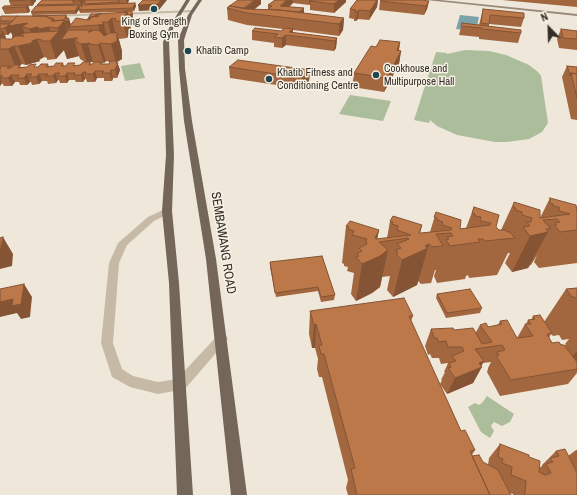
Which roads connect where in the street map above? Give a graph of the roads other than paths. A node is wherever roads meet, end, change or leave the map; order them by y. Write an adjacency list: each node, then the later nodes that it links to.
1 (188, 0): 5 (main road)
2 (200, 0): 6 (main road, SEMBAWANG ROAD)
3 (428, 0): 10 (main road)
4 (458, 0): 7 (main road)
5 (179, 12): 6 (street); 9 (street); 12 (main road)
6 (191, 12): 13 (main road, SEMBAWANG ROAD)
7 (577, 12)
8 (109, 15): 11 (street)
9 (117, 15)
10 (577, 15)
11 (46, 18)
12 (167, 210): 14 (main road); 14 (street)
13 (222, 340): 14 (street); 16 (main road, SEMBAWANG ROAD)
14 (180, 385): 15 (main road)
15 (185, 495)
16 (239, 495)

